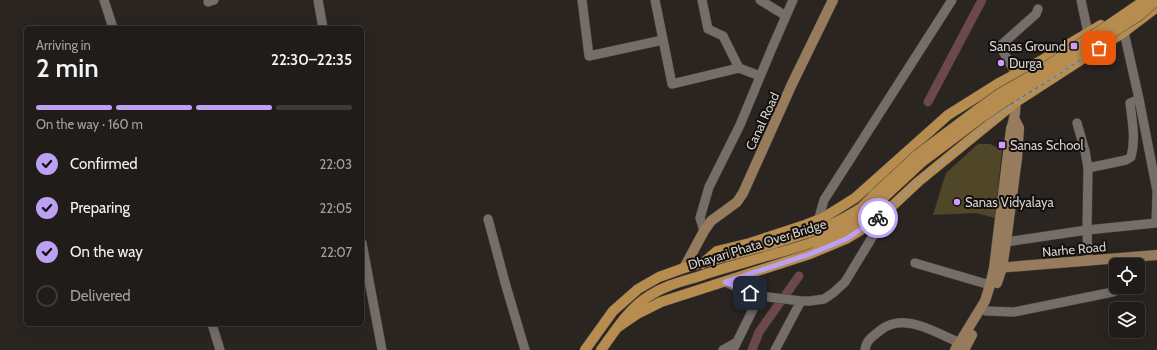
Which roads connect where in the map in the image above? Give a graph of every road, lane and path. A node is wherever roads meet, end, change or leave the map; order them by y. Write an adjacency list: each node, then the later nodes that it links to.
1 (104, 0): 18 (street)
2 (318, 0): 19 (street)
3 (582, 0): 22 (street)
4 (655, 0): 22 (street)
5 (702, 0): 23 (street)
6 (760, 0): 16 (street)
7 (793, 0): 16 (street)
8 (833, 0): 37 (main road, Canal Road)
9 (952, 0): 35 (street)
10 (1081, 0): 21 (street)
11 (1137, 0): 17 (main road)
12 (1145, 0): 32 (main road, Dhayari Phata Over Bridge, bridge)
13 (1157, 0): 32 (main road, Dhayari Phata Over Bridge, bridge)
14 (1157, 7): 20 (main road)
15 (1038, 9): 25 (street)
16 (786, 16): 24 (street)
17 (1114, 16): 20 (street); 21 (main road)
18 (112, 26)
19 (323, 26)
20 (1124, 32): 26 (street); 27 (main road)
21 (1088, 33): 25 (main road)
22 (663, 40): 23 (street)
23 (739, 68): 24 (street)
24 (760, 76): 37 (street)
25 (1013, 76): 27 (main road); 35 (main road)
26 (1139, 100): 30 (street); 31 (street)
27 (1016, 102): 28 (main road); 33 (main road)
28 (1015, 120): 38 (main road); 47 (main road)
29 (1077, 123): 30 (street)
30 (1088, 168): 36 (street)
31 (1157, 192): 36 (street)
32 (879, 196): 45 (main road, Dhayari Phata Over Bridge); 55 (main road, Dhayari Phata Over Bridge)
33 (889, 209): 48 (main road); 52 (street)
34 (488, 219): 60 (street)
35 (818, 221): 45 (main road)
36 (1087, 230): 38 (street); 42 (street)
37 (704, 231): 46 (main road, Canal Road)
38 (1006, 242): 47 (main road)
39 (364, 254): 59 (street)
40 (1157, 255): 41 (main road, Narhe Road)
41 (1141, 258)
42 (1088, 261): 43 (main road, Narhe Road); 47 (main road, Narhe Road)
43 (1109, 262)
44 (915, 263): 49 (street)
45 (702, 264): 46 (main road, Dhayari Phata Over Bridge)
46 (684, 268): 61 (main road, Dhayari Phata Over Bridge)
47 (998, 268): 49 (main road); 53 (main road)
48 (725, 282): 51 (street); 55 (main road)
49 (990, 286): 57 (main road)
50 (1109, 293): 53 (street)
51 (763, 297): 52 (street); 56 (street)
52 (801, 302): 64 (street)
53 (986, 311): 57 (main road)
54 (213, 326): 58 (street)
55 (618, 327): 62 (main road)
56 (735, 346): 63 (street)
57 (960, 348): 65 (street)
58 (220, 350)
59 (382, 350)
60 (525, 350)
61 (585, 350)
62 (601, 350)
63 (723, 350)
64 (775, 350)
65 (865, 350)

